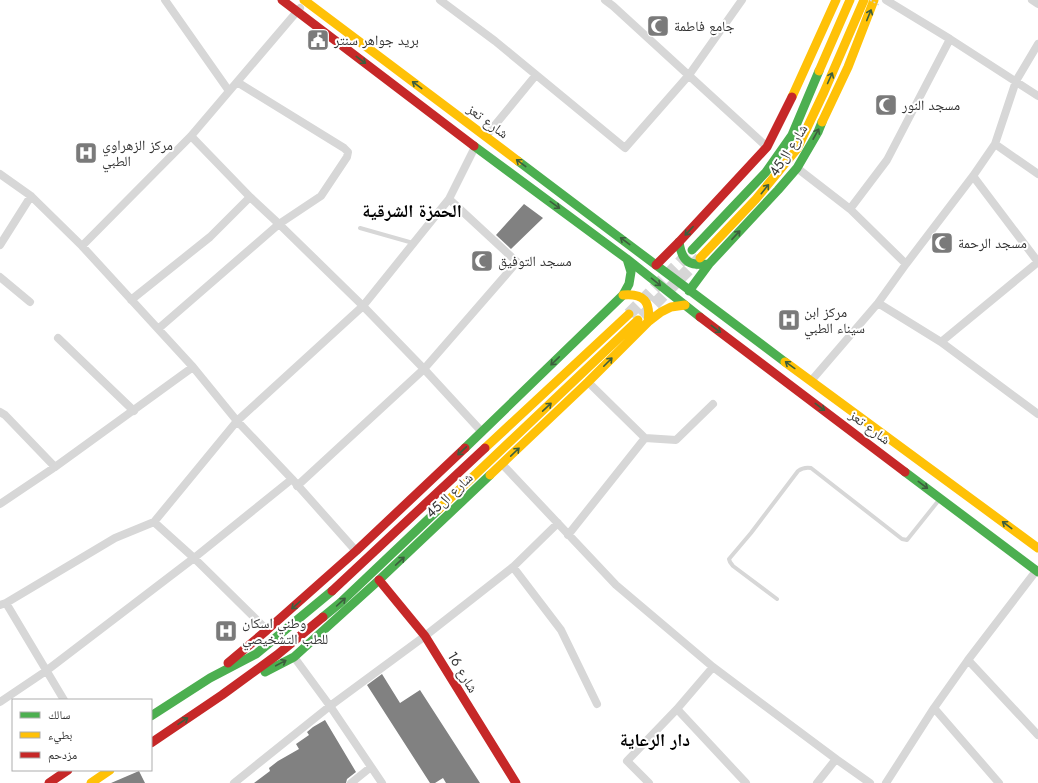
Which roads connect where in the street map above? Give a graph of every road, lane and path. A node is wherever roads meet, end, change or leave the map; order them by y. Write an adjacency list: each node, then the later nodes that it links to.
1 (165, 0): 21 (street)
2 (282, 0): 14 (main road, شارع تعز)
3 (440, 0): 17 (street)
4 (605, 0): 18 (street)
5 (741, 0): 18 (street)
6 (836, 0): 27 (main road, شارع ال45)
7 (850, 0): 42 (main road, شارع ال45)
8 (864, 0): 43 (main road, شارع ال45, one-way to 8)
9 (870, 0): 12 (path, bridge)
10 (1032, 0): 13 (street)
11 (305, 1): 14 (street); 24 (main road, شارع تعز, one-way to 11)
12 (880, 2): 15 (street); 28 (main road, شارع ال45, one-way to 12)
13 (1038, 4)
14 (297, 11): 20 (street); 26 (main road, شارع تعز, one-way to 26)
15 (950, 39): 19 (street); 35 (street)
16 (1038, 44): 19 (street)
17 (536, 75): 18 (street); 24 (street)
18 (689, 75): 27 (street)
19 (1016, 81): 22 (street); 25 (street)
20 (237, 82): 21 (street); 36 (street)
21 (229, 91): 23 (street)
22 (1038, 96)
23 (191, 136): 33 (street); 41 (street)
24 (486, 136): 48 (main road, شارع تعز, one-way to 24)
25 (995, 144): 30 (street); 31 (street)
26 (474, 147): 34 (street); 44 (main road, شارع تعز, one-way to 44)
27 (767, 147): 38 (main road, شارع ال45, one-way to 38)
28 (796, 168): 35 (street); 46 (main road, شارع ال45, one-way to 28)
29 (0, 174): 32 (street)
30 (1038, 174)
31 (973, 176): 45 (street); 47 (street)
32 (31, 196): 40 (street); 41 (street)
33 (250, 197): 36 (street); 52 (street)
34 (449, 199): 39 (street); 64 (street)
35 (850, 209): 47 (street)
36 (279, 224): 56 (street); 60 (street)
37 (360, 228): 39 (lane)
38 (679, 242): 46 (main road); 48 (main road, شارع ال45)
39 (413, 243): 56 (street)
40 (0, 245)
41 (82, 246): 52 (street)
42 (692, 250)
43 (700, 258)
44 (627, 259): 51 (main road, شارع ال45); 55 (main road, شارع تعز, one-way to 55)
45 (1038, 262): 62 (street)
46 (709, 264): 50 (main road, شارع ال45)
47 (906, 264): 54 (street)
48 (656, 265): 50 (main road, شارع تعز)
49 (0, 277): 53 (street)
50 (689, 291): 65 (main road, شارع تعز, one-way to 50)
51 (623, 295): 59 (main road); 72 (main road, شارع ال45, one-way to 72)
52 (131, 300): 60 (street)
53 (30, 302)
54 (878, 304): 62 (street); 65 (street)
55 (685, 305): 59 (main road, شارع ال45); 77 (main road, شارع تعز, one-way to 77)
56 (363, 306): 64 (street); 71 (street)
57 (629, 314): 96 (main road, شارع ال45)
58 (638, 320): 97 (main road, شارع ال45, one-way to 58)
59 (648, 322): 66 (main road, شارع ال45, one-way to 59)
60 (158, 329): 63 (street)
61 (58, 338): 68 (street)
62 (941, 342): 69 (street)
63 (193, 367): 68 (street); 71 (street)
64 (424, 369): 72 (street); 76 (street)
65 (811, 381): 82 (main road, شارع تعز, one-way to 65)
66 (588, 382): 73 (street); 74 (main road, شارع ال45, one-way to 66)
67 (713, 404): 73 (street)
68 (134, 411): 75 (street)
69 (1038, 414)
70 (2, 415): 75 (street)
71 (237, 421): 76 (street); 79 (street)
72 (482, 432): 83 (main road, شارع ال45, one-way to 83)
73 (645, 438): 81 (street)
74 (502, 464): 80 (street); 87 (main road, شارع ال45, one-way to 74)
75 (55, 468): 78 (street)
76 (294, 483): 83 (street); 84 (street)
77 (940, 498): 86 (main road, شارع تعز); 88 (lane)
78 (0, 504)
79 (154, 522): 84 (street); 89 (street)
80 (558, 523): 81 (street); 85 (street)
81 (568, 535): 94 (street)
82 (1037, 546)
83 (356, 551): 90 (main road, شارع ال45, one-way to 90)
84 (194, 558): 90 (street); 95 (street)
85 (513, 567): 91 (street); 100 (street)
86 (1037, 571): 93 (street)
87 (379, 580): 91 (main road, شارع 16); 92 (main road, شارع ال45)
88 (777, 599)
89 (3, 604): 95 (street)
90 (267, 630): 96 (main road, شارع ال45)
91 (425, 636): 101 (street); 116 (main road, شارع 16)
92 (294, 656): 97 (main road, شارع ال45, one-way to 92); 101 (street)
93 (968, 660): 102 (street); 105 (street)
94 (713, 667): 103 (street); 107 (street)
95 (46, 671): 98 (street); 99 (street)
96 (210, 678): 104 (main road, شارع ال45)
97 (222, 695): 106 (main road, شارع ال45, one-way to 97)
98 (63, 699)
99 (0, 702)
100 (597, 704)
101 (330, 706): 108 (street); 113 (street)
102 (934, 708): 121 (street); 122 (street)
103 (677, 709): 117 (street); 118 (street)
104 (152, 715)
105 (1038, 735)
106 (152, 742)
107 (836, 759): 119 (street); 120 (street)
108 (371, 767): 114 (street); 115 (street)
109 (67, 771): 111 (main road)
110 (109, 771): 112 (main road)
111 (49, 783)
112 (91, 783)
113 (234, 783)
114 (351, 783)
115 (382, 783)
116 (516, 783)
117 (649, 783)
118 (746, 783)
119 (817, 783)
120 (870, 783)
121 (886, 783)
122 (1000, 783)

